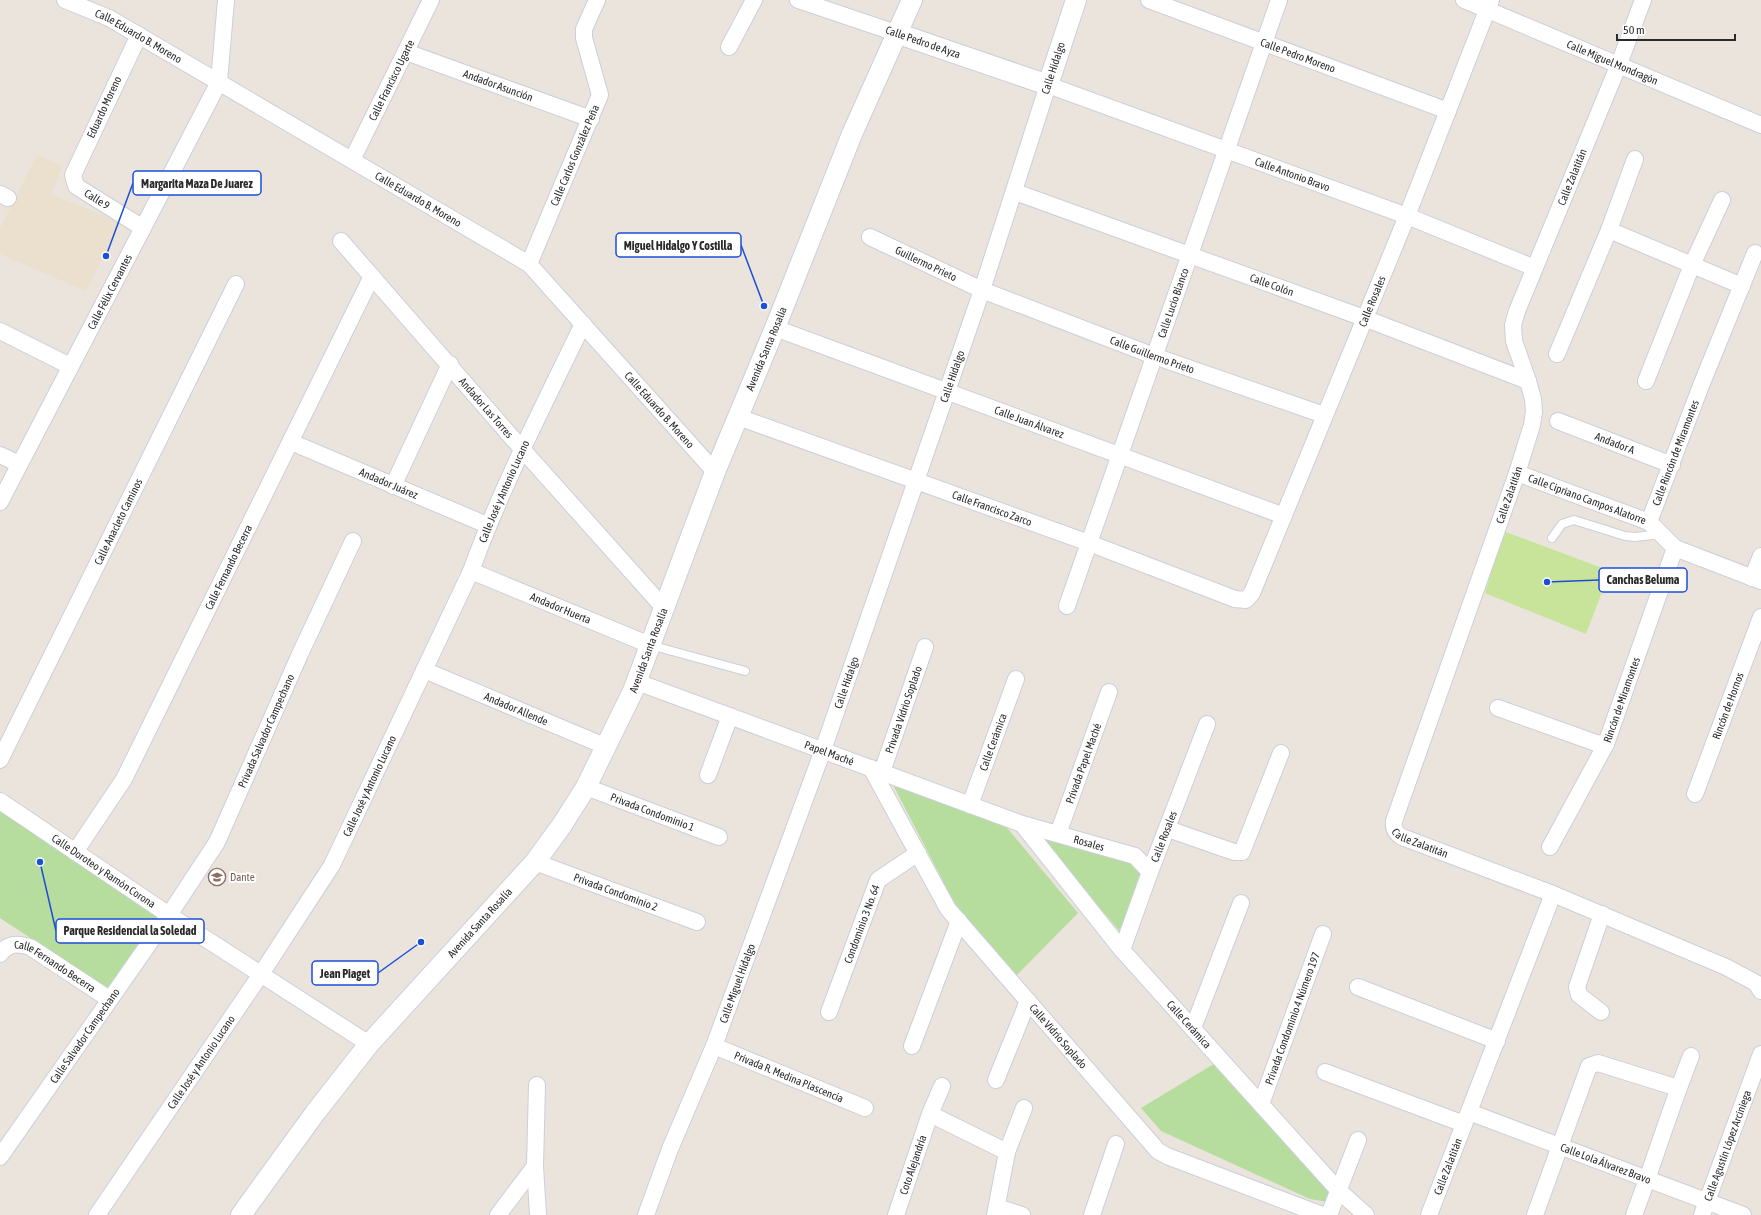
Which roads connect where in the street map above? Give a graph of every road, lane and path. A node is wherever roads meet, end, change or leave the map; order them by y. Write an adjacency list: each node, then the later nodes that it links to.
1 (65, 0): 15 (street, Calle Eduardo B. Moreno)
2 (226, 0): 20 (street)
3 (431, 0): 18 (street, Calle Francisco Ugarte)
4 (597, 0): 23 (street, Calle Carlos González Peña)
5 (754, 0): 17 (street)
6 (798, 0): 14 (street, Calle Pedro de Ayza)
7 (912, 0): 14 (street, Avenida Santa Rosalía)
8 (1076, 0): 21 (street, Calle Hidalgo)
9 (1149, 0): 16 (street, Calle Pedro Moreno)
10 (1279, 0): 16 (street, Calle Lucio Blanco)
11 (1464, 0): 13 (street, Calle Miguel Mondragón)
12 (1643, 0): 19 (street, Calle Zalatitán)
13 (1489, 5): 19 (street, Calle Miguel Mondragón); 22 (street, Calle Rosales)
14 (896, 33): 21 (street, Calle Pedro de Ayza); 47 (street, Avenida Santa Rosalía)
15 (139, 35): 20 (street, Calle Eduardo B. Moreno); 28 (street, Eduardo Moreno)
16 (1264, 43): 22 (street, Calle Pedro Moreno); 25 (street, Calle Lucio Blanco)
17 (729, 47)
18 (406, 52): 23 (street, Andador Asunción); 27 (street, Calle Francisco Ugarte)
19 (1619, 64): 24 (street, Calle Miguel Mondragón); 40 (street, Calle Zalatitán)
20 (220, 82): 27 (street, Calle Eduardo B. Moreno); 32 (street, Calle Félix Cervantes)
21 (1048, 85): 25 (street, Calle Antonio Bravo); 29 (street, Calle Hidalgo)
22 (1448, 111): 31 (street, Calle Rosales)
23 (591, 119): 38 (street, Calle Carlos González Peña)
24 (1761, 125)
25 (1227, 150): 31 (street, Calle Antonio Bravo); 37 (street, Calle Lucio Blanco)
26 (1635, 159): 33 (street)
27 (352, 160): 38 (street, Calle Eduardo B. Moreno)
28 (73, 181): 32 (street, Calle 9)
29 (1014, 192): 37 (street, Calle Colón); 44 (street, Calle Hidalgo)
30 (1722, 200): 39 (street)
31 (1407, 216): 40 (street, Calle Antonio Bravo); 45 (street, Calle Rosales)
32 (143, 228): 52 (street, Calle Félix Cervantes)
33 (1609, 230): 39 (street); 49 (street)
34 (870, 237): 44 (street, Guillermo Prieto)
35 (341, 241): 41 (street, Andador Las Torres)
36 (1755, 253): 43 (street, Calle Rincón de Miramontes)
37 (1190, 256): 45 (street, Calle Colón); 50 (street, Calle Lucio Blanco)
38 (529, 264): 46 (street, Calle Eduardo B. Moreno)
39 (1692, 265): 43 (street); 54 (street)
40 (1535, 268): 53 (street, Calle Zalatitán)
41 (372, 276): 51 (street, Andador Las Torres); 59 (street, Calle Fernando Becerra)
42 (236, 284): 99 (street, Calle Anacleto Caminos)
43 (1742, 286): 64 (street, Calle Rincón de Miramontes)
44 (982, 290): 50 (street, Calle Guillermo Prieto); 55 (street, Calle Hidalgo)
45 (1364, 318): 53 (street, Calle Colón); 56 (street, Calle Rosales)
46 (583, 324): 60 (street, Calle José y Antonio Lucano); 65 (street, Calle Eduardo B. Moreno)
47 (775, 328): 55 (street, Calle Juan Álvarez); 57 (street, Avenida Santa Rosalía)
48 (0, 331): 52 (street)
49 (1557, 354)
50 (1154, 356): 56 (street, Calle Guillermo Prieto); 62 (street, Calle Lucio Blanco)
51 (450, 364): 60 (street, Andador Las Torres); 68 (street)
52 (70, 366): 63 (street, Calle Félix Cervantes)
53 (1528, 381): 66 (street, Calle Zalatitán)
54 (1646, 381)
55 (948, 392): 62 (street, Calle Juan Álvarez); 67 (street, Calle Hidalgo)
56 (1324, 415): 70 (street, Calle Rosales)
57 (738, 416): 65 (street, Avenida Santa Rosalía); 67 (street, Calle Francisco Zarco)
58 (1558, 421): 64 (street, Andador A)
59 (291, 442): 68 (street, Andador Juárez); 111 (street, Calle Fernando Becerra)
60 (522, 449): 72 (street, Calle José y Antonio Lucano); 83 (street, Andador Las Torres)
61 (0, 455): 63 (street)
62 (1120, 455): 70 (street, Calle Juan Álvarez); 76 (street, Calle Lucio Blanco)
63 (19, 464): 69 (street, Calle Félix Cervantes)
64 (1672, 465): 71 (street, Calle Rincón de Miramontes)
65 (714, 472): 83 (street, Avenida Santa Rosalía)
66 (1517, 473): 71 (street, Calle Cipriano Campos Alatorre); 115 (street, Calle Zalatitán)
67 (916, 480): 76 (street, Calle Francisco Zarco); 97 (street, Calle Hidalgo)
68 (393, 486): 72 (street, Andador Juárez)
69 (0, 502)
70 (1284, 516): 81 (street, Calle Rosales)
71 (1649, 522): 73 (street, Calle Cipriano Campos Alatorre)
72 (487, 525): 79 (street, Calle José y Antonio Lucano)
73 (1661, 534): 74 (lane); 77 (street, Calle Cipriano Campos Alatorre)
74 (1552, 538)
75 (353, 541): 118 (street, Privada Salvador Campechano)
76 (1089, 543): 81 (street, Calle Francisco Zarco); 82 (street, Calle Lucio Blanco)
77 (1675, 548): 80 (street, Calle Cipriano Campos Alatorre); 95 (street, Rincón de Miramontes)
78 (1761, 556): 80 (street)
79 (471, 571): 85 (street, Andador Huerta); 87 (street, Calle José y Antonio Lucano)
80 (1757, 579)
81 (1246, 600)
82 (1067, 606)
83 (664, 608): 85 (street, Avenida Santa Rosalía)
84 (1761, 617): 103 (street, Rincón de Hornos)
85 (650, 645): 88 (lane); 90 (street, Avenida Santa Rosalía)
86 (925, 647): 100 (street, Privada Vidrio Soplado)
87 (424, 670): 96 (street, Andador Allende); 124 (street, Calle José y Antonio Lucano)
88 (745, 671)
89 (1016, 679): 105 (street, Calle Cerámica)
90 (637, 682): 93 (street, Papel Maché); 96 (street, Avenida Santa Rosalía)
91 (1109, 692): 108 (street, Privada Papel Maché)
92 (1498, 708): 95 (street, Rincón de Miramontes)
93 (730, 716): 97 (street, Papel Maché); 101 (street)
94 (1207, 724): 107 (street, Calle Rosales)
95 (1606, 744): 110 (street)
96 (607, 747): 102 (street, Avenida Santa Rosalía)
97 (823, 750): 100 (street, Papel Maché); 134 (street, Calle Miguel Hidalgo)
98 (1281, 753): 107 (street)
99 (0, 760)
100 (876, 770): 105 (street, Papel Maché); 112 (street, Calle Vidrio Soplado)
101 (708, 775)
102 (586, 787): 109 (street, Privada Condominio 1); 113 (street, Avenida Santa Rosalía)
103 (1695, 794)
104 (0, 801): 111 (street, Calle Doroteo y Ramón Corona)
105 (970, 805): 106 (street, Papel Maché)
106 (1022, 824): 108 (street, Rosales); 122 (street, Calle Cerámica)
107 (1168, 828): 114 (street, Calle Rosales)
108 (1058, 834): 114 (street, Rosales)
109 (719, 837)
110 (1550, 847)
111 (75, 852): 118 (street, Calle Doroteo y Ramón Corona)
112 (918, 853): 119 (street, Calle Vidrio Soplado); 129 (street, Condominio 3 No. 64)
113 (536, 862): 120 (street, Privada Condominio 2); 133 (street, Avenida Santa Rosalía)
114 (1150, 872): 122 (street, Calle Rosales)
115 (1553, 894): 117 (street, Calle Zalatitán); 132 (street, Calle Zalatitán)
116 (1241, 903): 131 (street)
117 (1602, 914): 126 (street, Calle Zalatitán); 130 (street)
118 (169, 915): 124 (street, Calle Doroteo y Ramón Corona); 127 (street, Calle Salvador Campechano)
119 (958, 921): 128 (street, Calle Vidrio Soplado); 135 (street)
120 (697, 922)
121 (1323, 934): 143 (street, Privada Condominio 4 Número 197)
122 (1122, 950): 131 (street, Calle Cerámica)
123 (0, 954): 127 (street, Calle Fernando Becerra)
124 (261, 974): 133 (street, Calle Doroteo y Ramón Corona); 158 (street, Calle José y Antonio Lucano)
125 (1358, 987): 132 (street)
126 (1761, 991)
127 (109, 1000): 152 (street, Calle Salvador Campechano)
128 (1028, 1001): 139 (street); 166 (street, Calle Vidrio Soplado)
129 (829, 1012)
130 (1601, 1012)
131 (1193, 1028): 143 (street, Calle Cerámica)
132 (1497, 1041): 147 (street, Calle Zalatitán)
133 (369, 1044): 159 (street, Avenida Santa Rosalía)
134 (714, 1046): 144 (street, Privada R. Medina Plascencia); 162 (street, Calle Miguel Hidalgo)
135 (912, 1046)
136 (1761, 1054): 156 (street, Calle Agustín López Arciniega)
137 (1691, 1056): 142 (street)
138 (1325, 1072): 147 (street, Calle Lola Álvarez Bravo)
139 (996, 1080)
140 (537, 1084): 153 (street)
141 (942, 1086): 146 (street, Coto Alejandría)
142 (1678, 1088): 150 (street); 154 (street)
143 (1260, 1104): 155 (street, Calle Cerámica)
144 (865, 1108)
145 (1024, 1108): 151 (street)
146 (930, 1114): 151 (street); 163 (street, Coto Alejandría)
147 (1467, 1118): 150 (street, Calle Lola Álvarez Bravo); 169 (street, Calle Zalatitán)
148 (1358, 1140): 155 (street)
149 (1116, 1144): 165 (street)
150 (1561, 1147): 154 (street, Calle Lola Álvarez Bravo); 170 (street)
151 (1007, 1152): 157 (street)
152 (0, 1157)
153 (535, 1166): 160 (street); 161 (street)
154 (1648, 1179): 156 (street, Calle Lola Álvarez Bravo); 171 (street)
155 (1339, 1191): 167 (street); 168 (street, Calle Cerámica)
156 (1705, 1208): 172 (street, Calle Lola Álvarez Bravo)
157 (996, 1211): 164 (street)
158 (97, 1215)
159 (241, 1215)
160 (498, 1215)
161 (538, 1215)
162 (646, 1215)
163 (896, 1215)
164 (1022, 1215)
165 (1092, 1215)
166 (1322, 1215)
167 (1329, 1215)
168 (1366, 1215)
169 (1429, 1215)
170 (1536, 1215)
171 (1634, 1215)
172 (1743, 1215)

